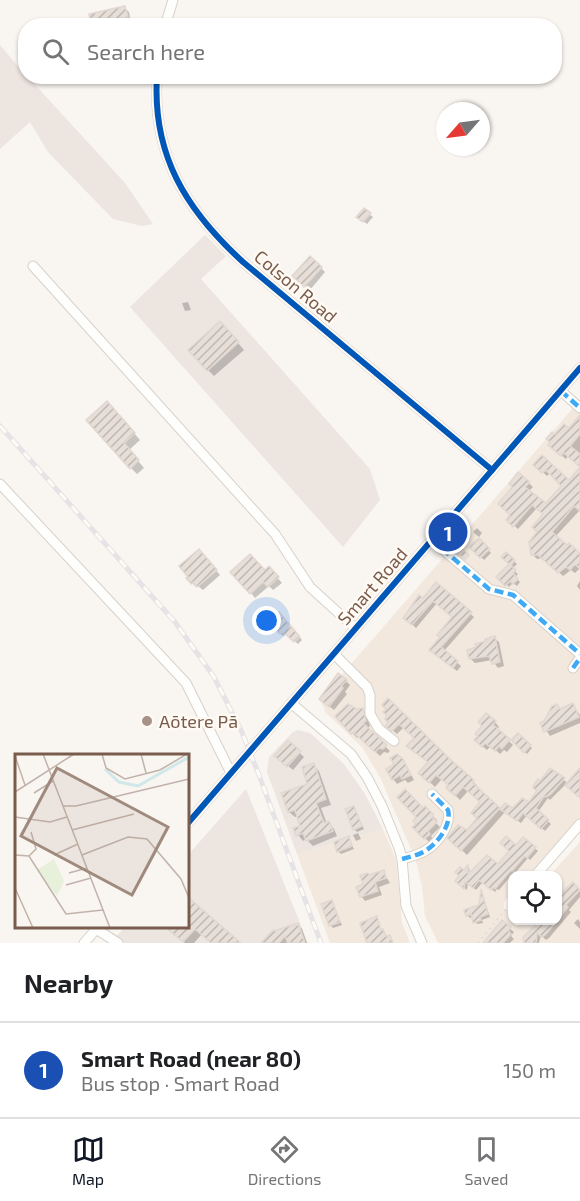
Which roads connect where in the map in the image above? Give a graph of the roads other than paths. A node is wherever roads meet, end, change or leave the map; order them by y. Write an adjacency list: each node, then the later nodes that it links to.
1 (173, 0): 2 (street)
2 (167, 18)
3 (156, 84): 8 (street, Colson Road)
4 (33, 266): 11 (street)
5 (580, 368): 6 (street, Smart Road)
6 (561, 391): 7 (street); 8 (street, Smart Road)
7 (580, 408)
8 (492, 470): 10 (street, Smart Road)
9 (0, 484): 17 (street)
10 (432, 540): 11 (street, Smart Road); 13 (street)
11 (356, 628): 12 (street, Smart Road)
12 (334, 654): 15 (street, Smart Road); 16 (street)
13 (580, 656): 14 (street)
14 (573, 668)
15 (291, 702): 17 (street, Smart Road); 21 (street)
16 (394, 741)
17 (231, 773): 19 (street, Smart Road)
18 (432, 794): 21 (street)
19 (189, 822)
20 (580, 824): 22 (street)
21 (402, 859): 26 (street)
22 (539, 871)
23 (97, 928): 24 (street); 25 (street)
24 (84, 943)
25 (118, 943)
26 (422, 943)

